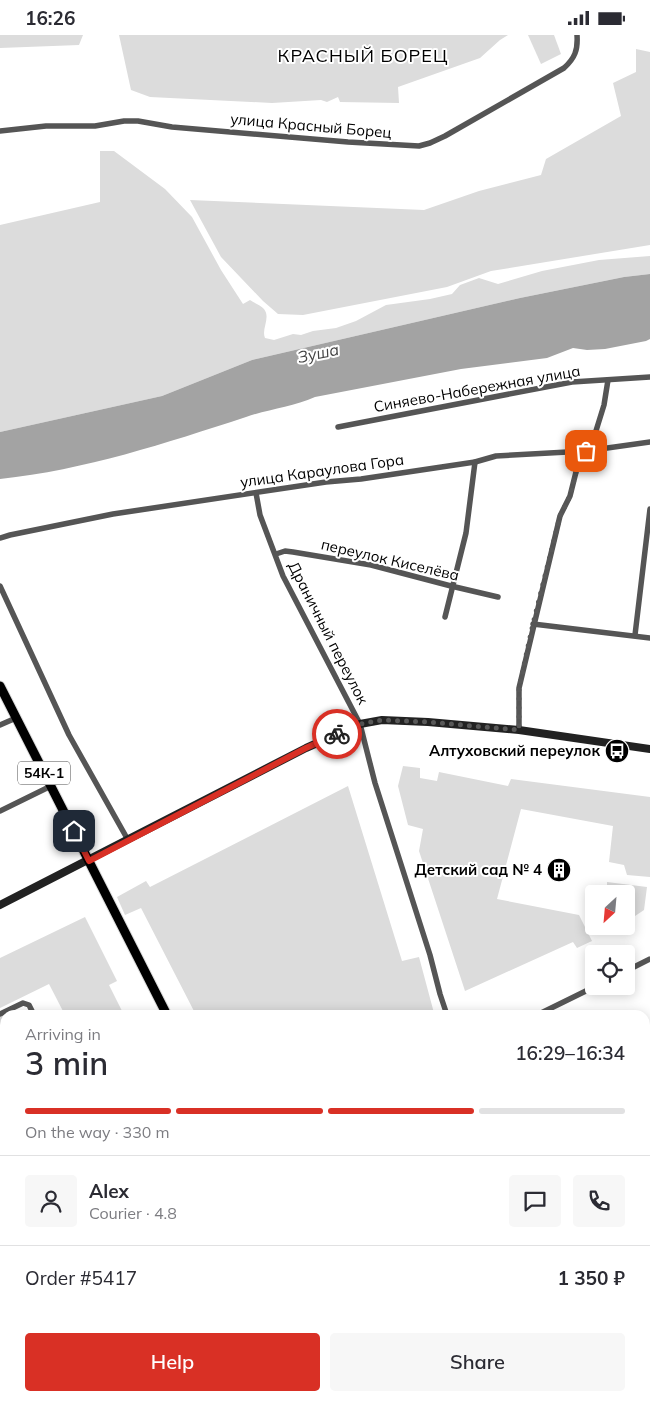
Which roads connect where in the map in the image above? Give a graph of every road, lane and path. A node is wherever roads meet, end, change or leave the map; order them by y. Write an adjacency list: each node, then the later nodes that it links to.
1 (577, 35): 2 (street, улица Красный Борец)
2 (0, 131)
3 (650, 377): 4 (street, Синяево-Набережная улица)
4 (608, 380): 5 (street, Синяево-Набережная улица); 7 (street)
5 (338, 427)
6 (650, 442): 7 (street, улица Караулова Гора)
7 (586, 451): 8 (street, улица Караулова Гора); 17 (street)
8 (476, 462): 9 (street, улица Караулова Гора); 14 (street)
9 (256, 493): 11 (street, улица Караулова Гора); 12 (street, Драничный переулок)
10 (650, 509): 18 (street)
11 (0, 538)
12 (276, 554): 14 (street, переулок Киселёва); 22 (street, Драничный переулок)
13 (0, 586): 28 (street)
14 (451, 586): 15 (street, переулок Киселёва); 16 (street)
15 (498, 597)
16 (445, 617)
17 (533, 624): 18 (street); 24 (street)
18 (634, 635): 19 (street)
19 (650, 637)
20 (0, 686): 21 (main road, 54К-1)
21 (16, 718): 23 (street); 26 (main road, 54К-1)
22 (360, 724): 24 (main road); 28 (main road); 37 (street, Драничный переулок)
23 (0, 725)
24 (519, 730): 25 (main road)
25 (650, 749)
26 (51, 786): 27 (street); 29 (main road, 54К-1)
27 (0, 811)
28 (128, 840): 29 (main road)
29 (89, 861): 30 (main road); 36 (main road, 54К-1)
30 (0, 905)
31 (650, 959): 32 (street)
32 (635, 966)
33 (585, 991): 38 (street)
34 (8, 1010): 35 (street)
35 (32, 1010)
36 (164, 1010)
37 (445, 1010)
38 (547, 1010)

